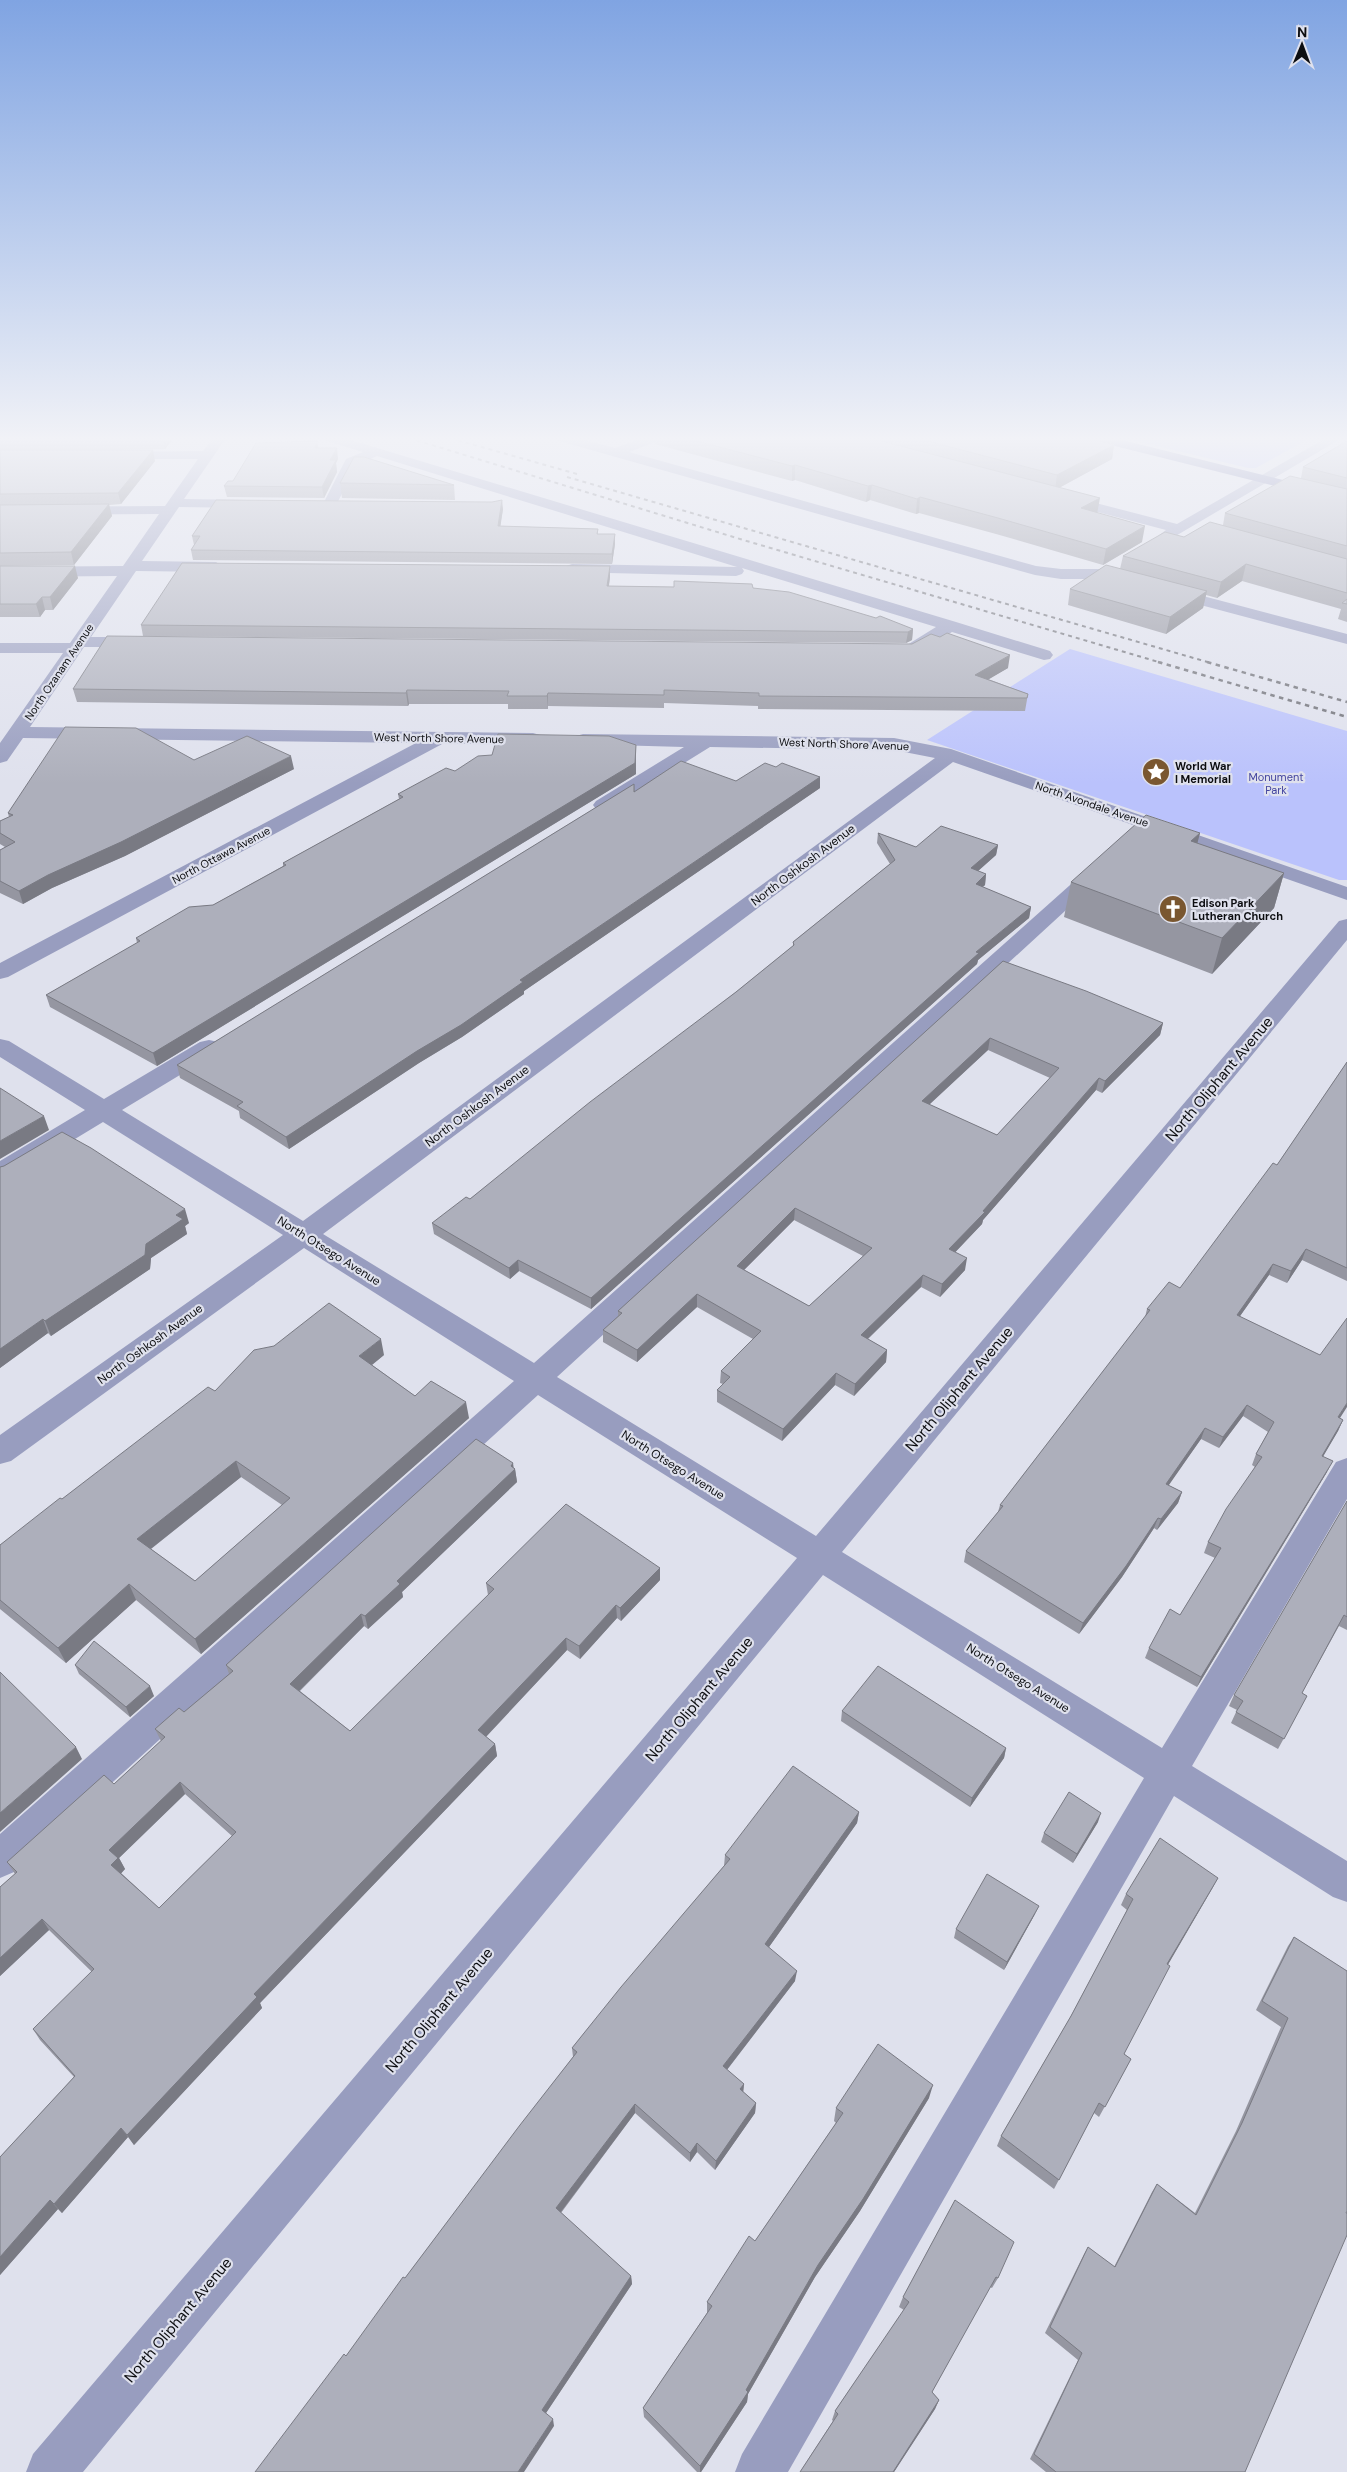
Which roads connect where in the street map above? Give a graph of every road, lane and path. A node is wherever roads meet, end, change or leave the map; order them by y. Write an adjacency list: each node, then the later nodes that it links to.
1 (140, 553): 6 (street, North Ozanam Avenue)
2 (708, 553): 8 (street)
3 (976, 553): 10 (street)
4 (1121, 563): 10 (street)
5 (234, 567): 6 (street)
6 (129, 569): 9 (street); 16 (street, North Ozanam Avenue)
7 (560, 569): 8 (street)
8 (765, 571): 13 (street)
9 (0, 572)
10 (1102, 574): 11 (street)
11 (1139, 584)
12 (1158, 589): 14 (street)
13 (950, 626): 18 (street); 19 (street)
14 (1347, 639)
15 (156, 642): 16 (street)
16 (77, 645): 17 (street); 20 (street, North Ozanam Avenue)
17 (0, 648)
18 (881, 650)
19 (1044, 655)
20 (10, 736): 21 (street, West North Shore Avenue); 26 (street, North Ozanam Avenue)
21 (441, 738): 22 (street, West North Shore Avenue); 31 (street, North Ottawa Avenue)
22 (550, 739)
23 (569, 740): 24 (street, West North Shore Avenue)
24 (707, 741): 25 (street, West North Shore Avenue); 27 (street)
25 (951, 755): 28 (street, North Avondale Avenue); 36 (street, North Oshkosh Avenue)
26 (0, 757)
27 (589, 814)
28 (1148, 824): 29 (street, North Avondale Avenue); 37 (street)
29 (1347, 894)
30 (1347, 926): 40 (street, North Oliphant Avenue)
31 (0, 972)
32 (227, 1036): 34 (street)
33 (0, 1046): 34 (street, North Otsego Avenue)
34 (104, 1112): 35 (street); 36 (street, North Otsego Avenue)
35 (0, 1173)
36 (303, 1234): 37 (street, North Otsego Avenue); 38 (street, North Oshkosh Avenue)
37 (536, 1379): 40 (street, North Otsego Avenue); 42 (street)
38 (0, 1452)
39 (1347, 1471): 41 (street)
40 (820, 1555): 41 (street, North Otsego Avenue); 44 (street, North Oliphant Avenue)
41 (1168, 1772): 43 (street, North Otsego Avenue); 45 (street)
42 (0, 1859)
43 (1347, 1883)
44 (50, 2472)
45 (760, 2472)

